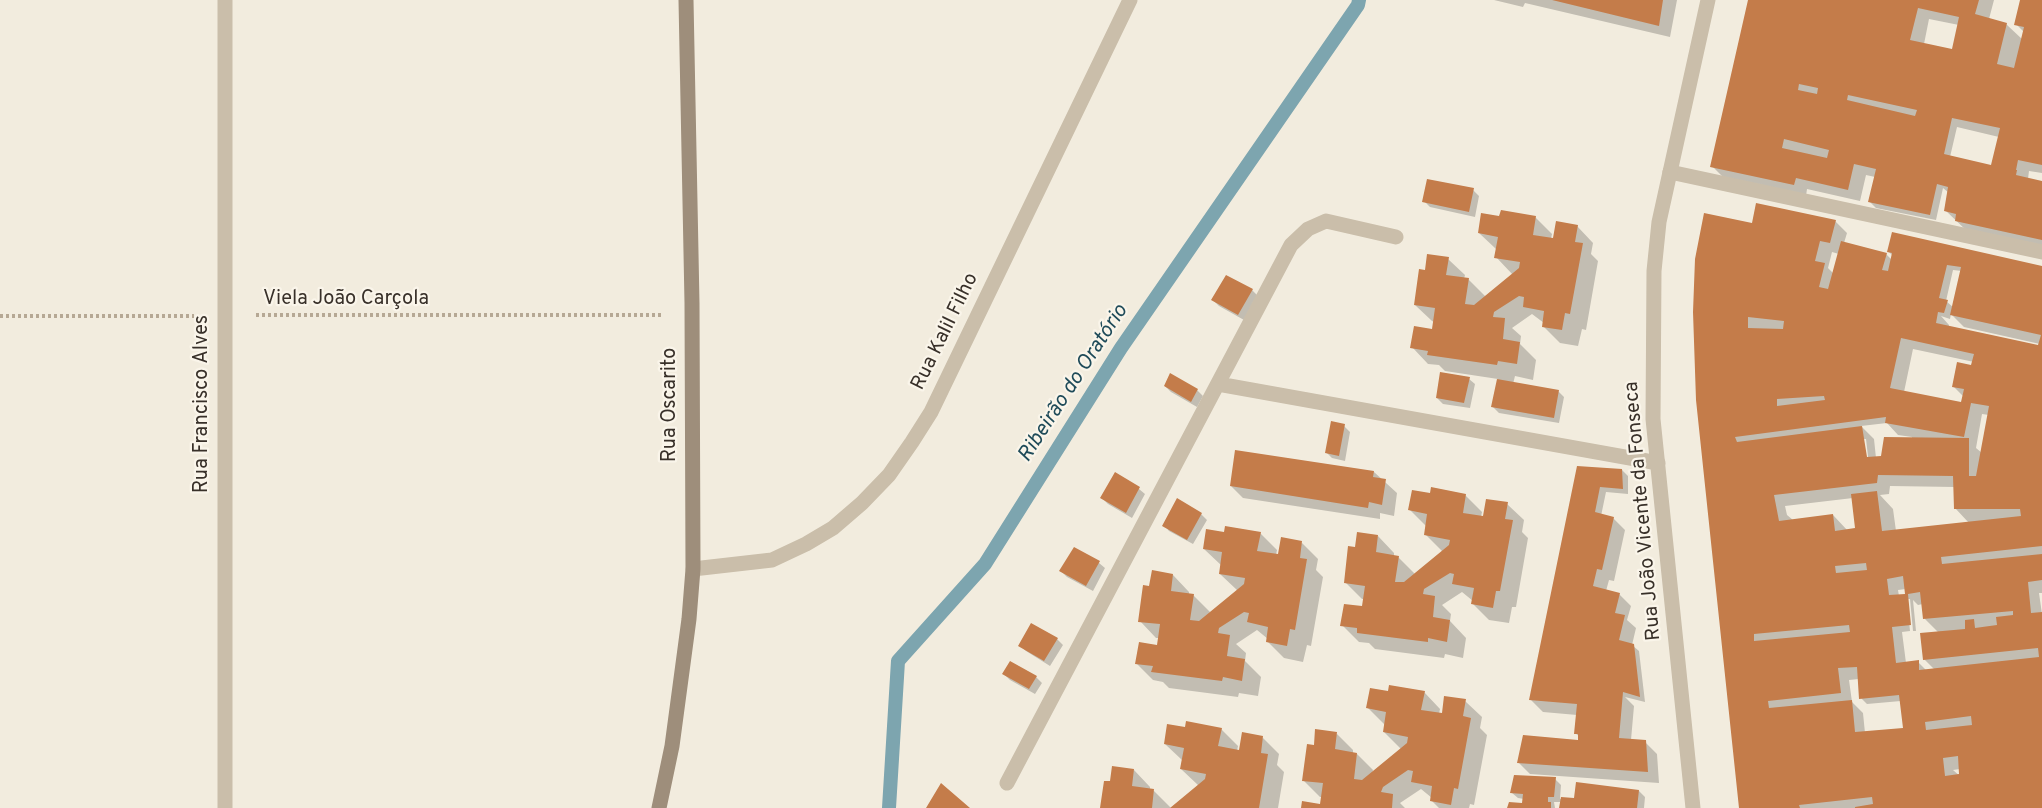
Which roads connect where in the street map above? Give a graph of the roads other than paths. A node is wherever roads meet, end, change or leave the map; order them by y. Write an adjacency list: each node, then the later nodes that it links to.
1 (225, 0): 12 (street, Rua Francisco Alves)
2 (686, 0): 10 (main road, Rua Oscarito)
3 (1130, 0): 10 (street, Rua Kalil Filho)
4 (1708, 0): 5 (street, Rua João Vicente da Fonseca)
5 (1670, 172): 7 (street); 9 (street, Rua João Vicente da Fonseca)
6 (1396, 237): 8 (street)
7 (2042, 252)
8 (1218, 384): 9 (street); 11 (street)
9 (1658, 463): 14 (street, Rua João Vicente da Fonseca)
10 (693, 569): 13 (main road, Rua Oscarito)
11 (1007, 783)
12 (225, 808)
13 (659, 808)
14 (1693, 808)

